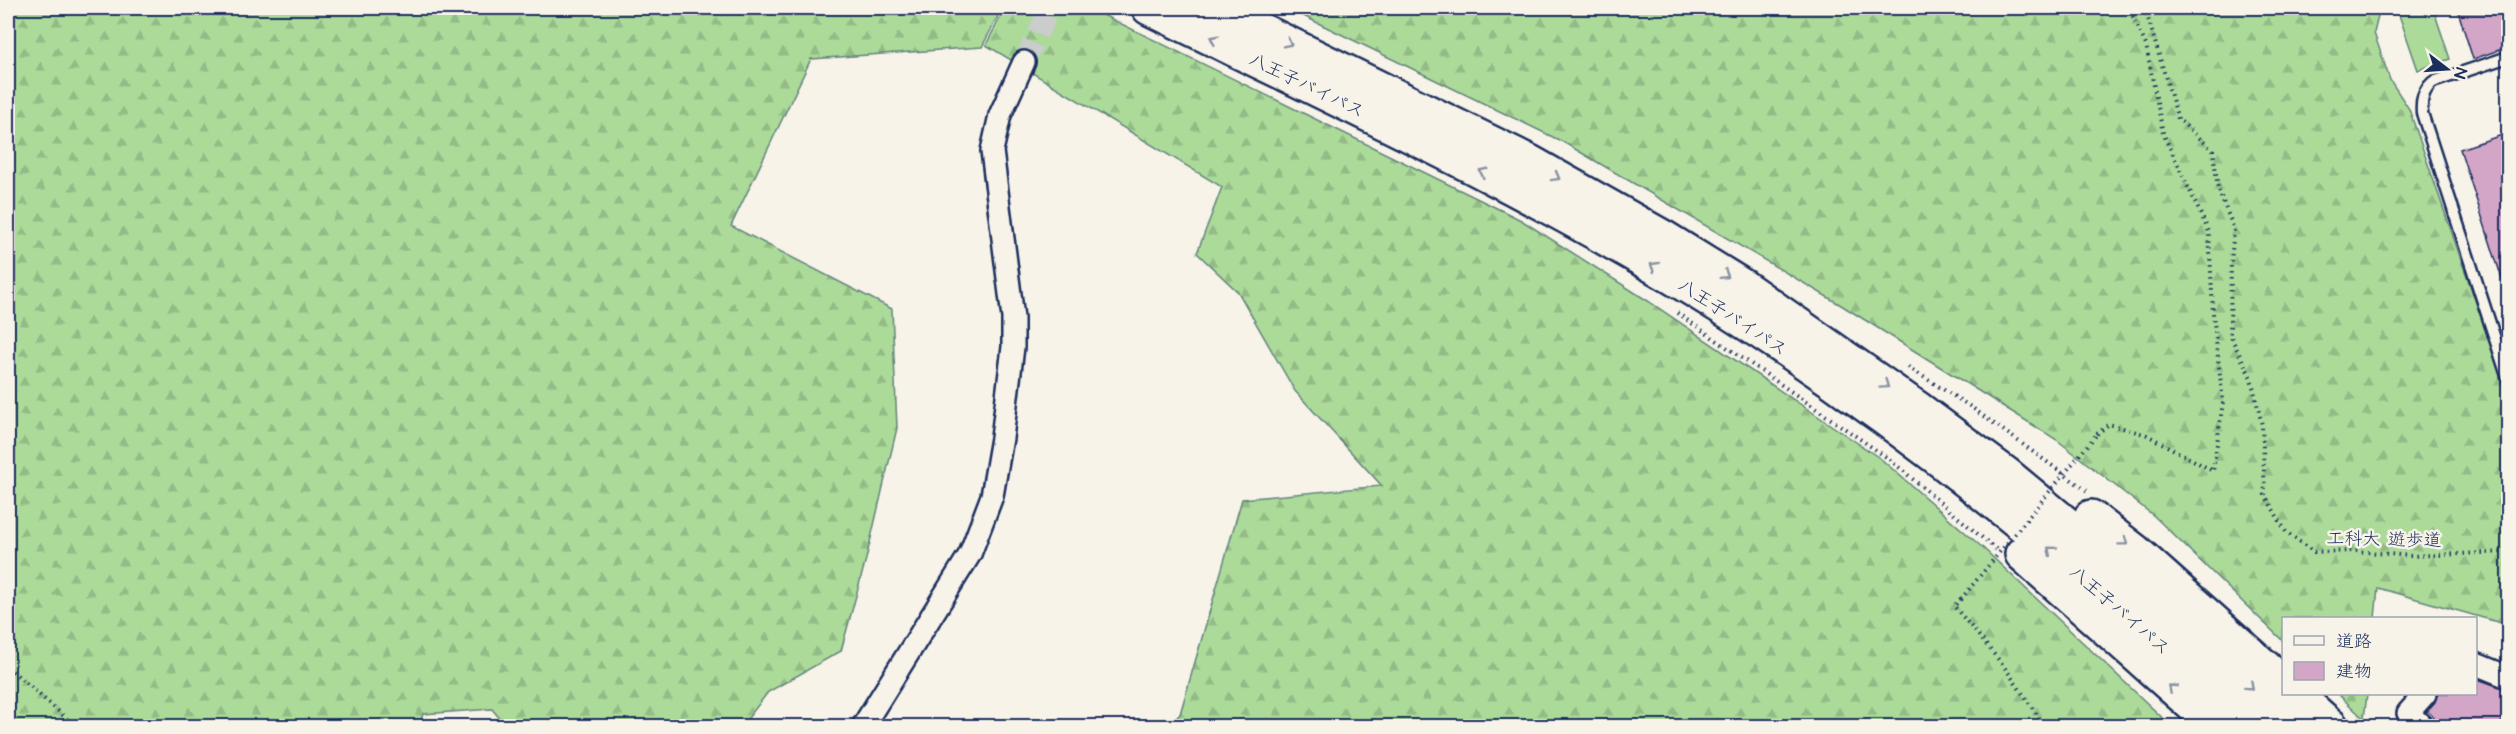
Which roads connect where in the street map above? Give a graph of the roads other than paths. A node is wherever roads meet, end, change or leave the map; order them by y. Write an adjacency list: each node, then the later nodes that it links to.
1 (1216, 8): 7 (highway, 八王子バイパス, one-way to 7)
2 (1143, 13): 5 (highway, 八王子バイパス, one-way to 2)
3 (2508, 57): 6 (lane)
4 (1024, 62): 13 (street)
5 (1791, 354): 14 (highway, one-way to 5); 15 (highway, 八王子バイパス, one-way to 5)
6 (2508, 379)
7 (1917, 408): 10 (highway, one-way to 10); 16 (highway, 八王子バイパス, one-way to 16)
8 (2477, 665): 9 (street)
9 (2508, 677)
10 (2282, 683)
11 (2297, 695): 17 (highway)
12 (2423, 695): 18 (street)
13 (863, 726)
14 (2216, 726)
15 (2252, 726)
16 (2296, 726)
17 (2331, 726)
18 (2422, 726)

